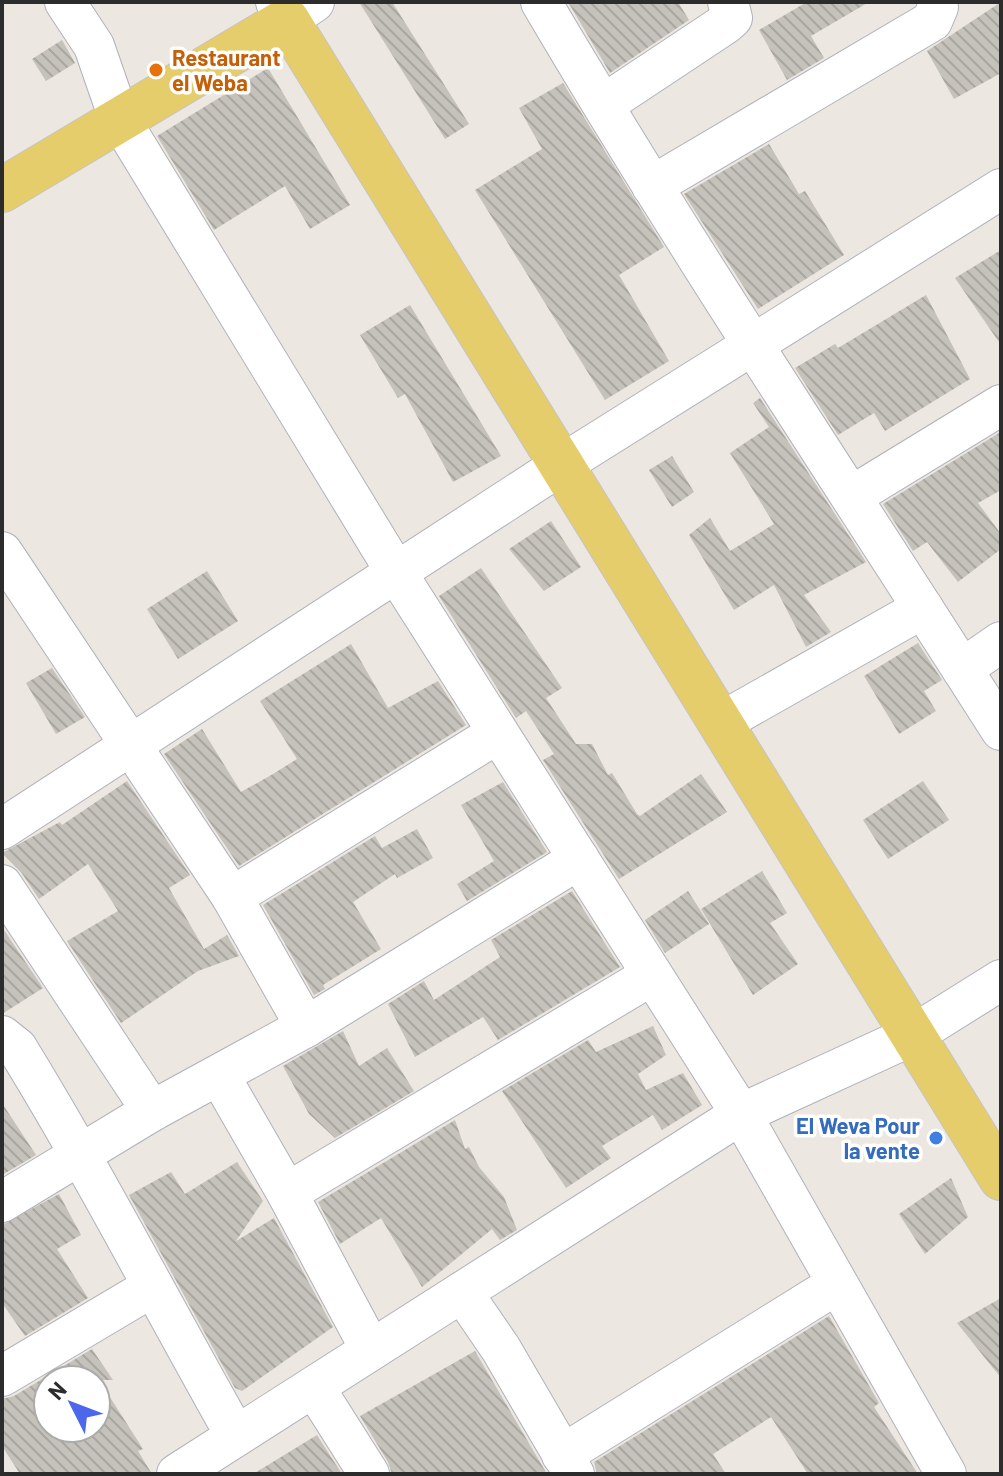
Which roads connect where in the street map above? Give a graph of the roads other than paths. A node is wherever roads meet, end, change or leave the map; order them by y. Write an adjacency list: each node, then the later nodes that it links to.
1 (65, 2): 7 (street)
2 (541, 2): 6 (street)
3 (728, 2): 6 (street)
4 (941, 4): 8 (street)
5 (292, 8): 7 (main road); 13 (main road)
6 (603, 105): 8 (street)
7 (119, 118): 10 (main road); 16 (street)
8 (652, 186): 11 (street)
9 (1001, 189): 11 (street)
10 (2, 190)
11 (751, 346): 13 (street); 14 (street)
12 (1001, 405): 14 (street)
13 (561, 465): 16 (street); 20 (main road)
14 (852, 496): 17 (street)
15 (2, 552): 23 (street)
16 (396, 572): 22 (street); 23 (street)
17 (923, 608): 19 (street); 20 (street)
18 (1001, 642): 19 (street)
19 (962, 669): 21 (street)
20 (720, 723): 31 (main road)
21 (1001, 730)
22 (498, 733): 25 (street); 27 (street)
23 (129, 744): 24 (street); 27 (street)
24 (2, 829)
25 (579, 859): 28 (street); 30 (street)
26 (2, 885): 34 (street)
27 (232, 897): 30 (street)
28 (652, 975): 35 (street); 38 (street)
29 (1001, 980): 31 (street)
30 (306, 1027): 33 (street)
31 (913, 1035): 35 (street); 37 (main road)
32 (2, 1036): 36 (street)
33 (219, 1075): 34 (street); 38 (street)
34 (152, 1111): 36 (street)
35 (741, 1114): 40 (street); 42 (street)
36 (81, 1152): 39 (street); 41 (street)
37 (1001, 1178)
38 (287, 1193): 43 (street)
39 (2, 1202)
40 (837, 1284): 47 (street); 50 (street)
41 (152, 1287): 44 (street); 46 (street)
42 (462, 1292): 43 (street); 47 (street)
43 (371, 1350): 45 (street)
44 (2, 1376)
45 (314, 1387): 46 (street); 49 (street)
46 (236, 1436): 48 (street)
47 (568, 1464)
48 (177, 1474)
49 (369, 1474)
50 (946, 1474)

